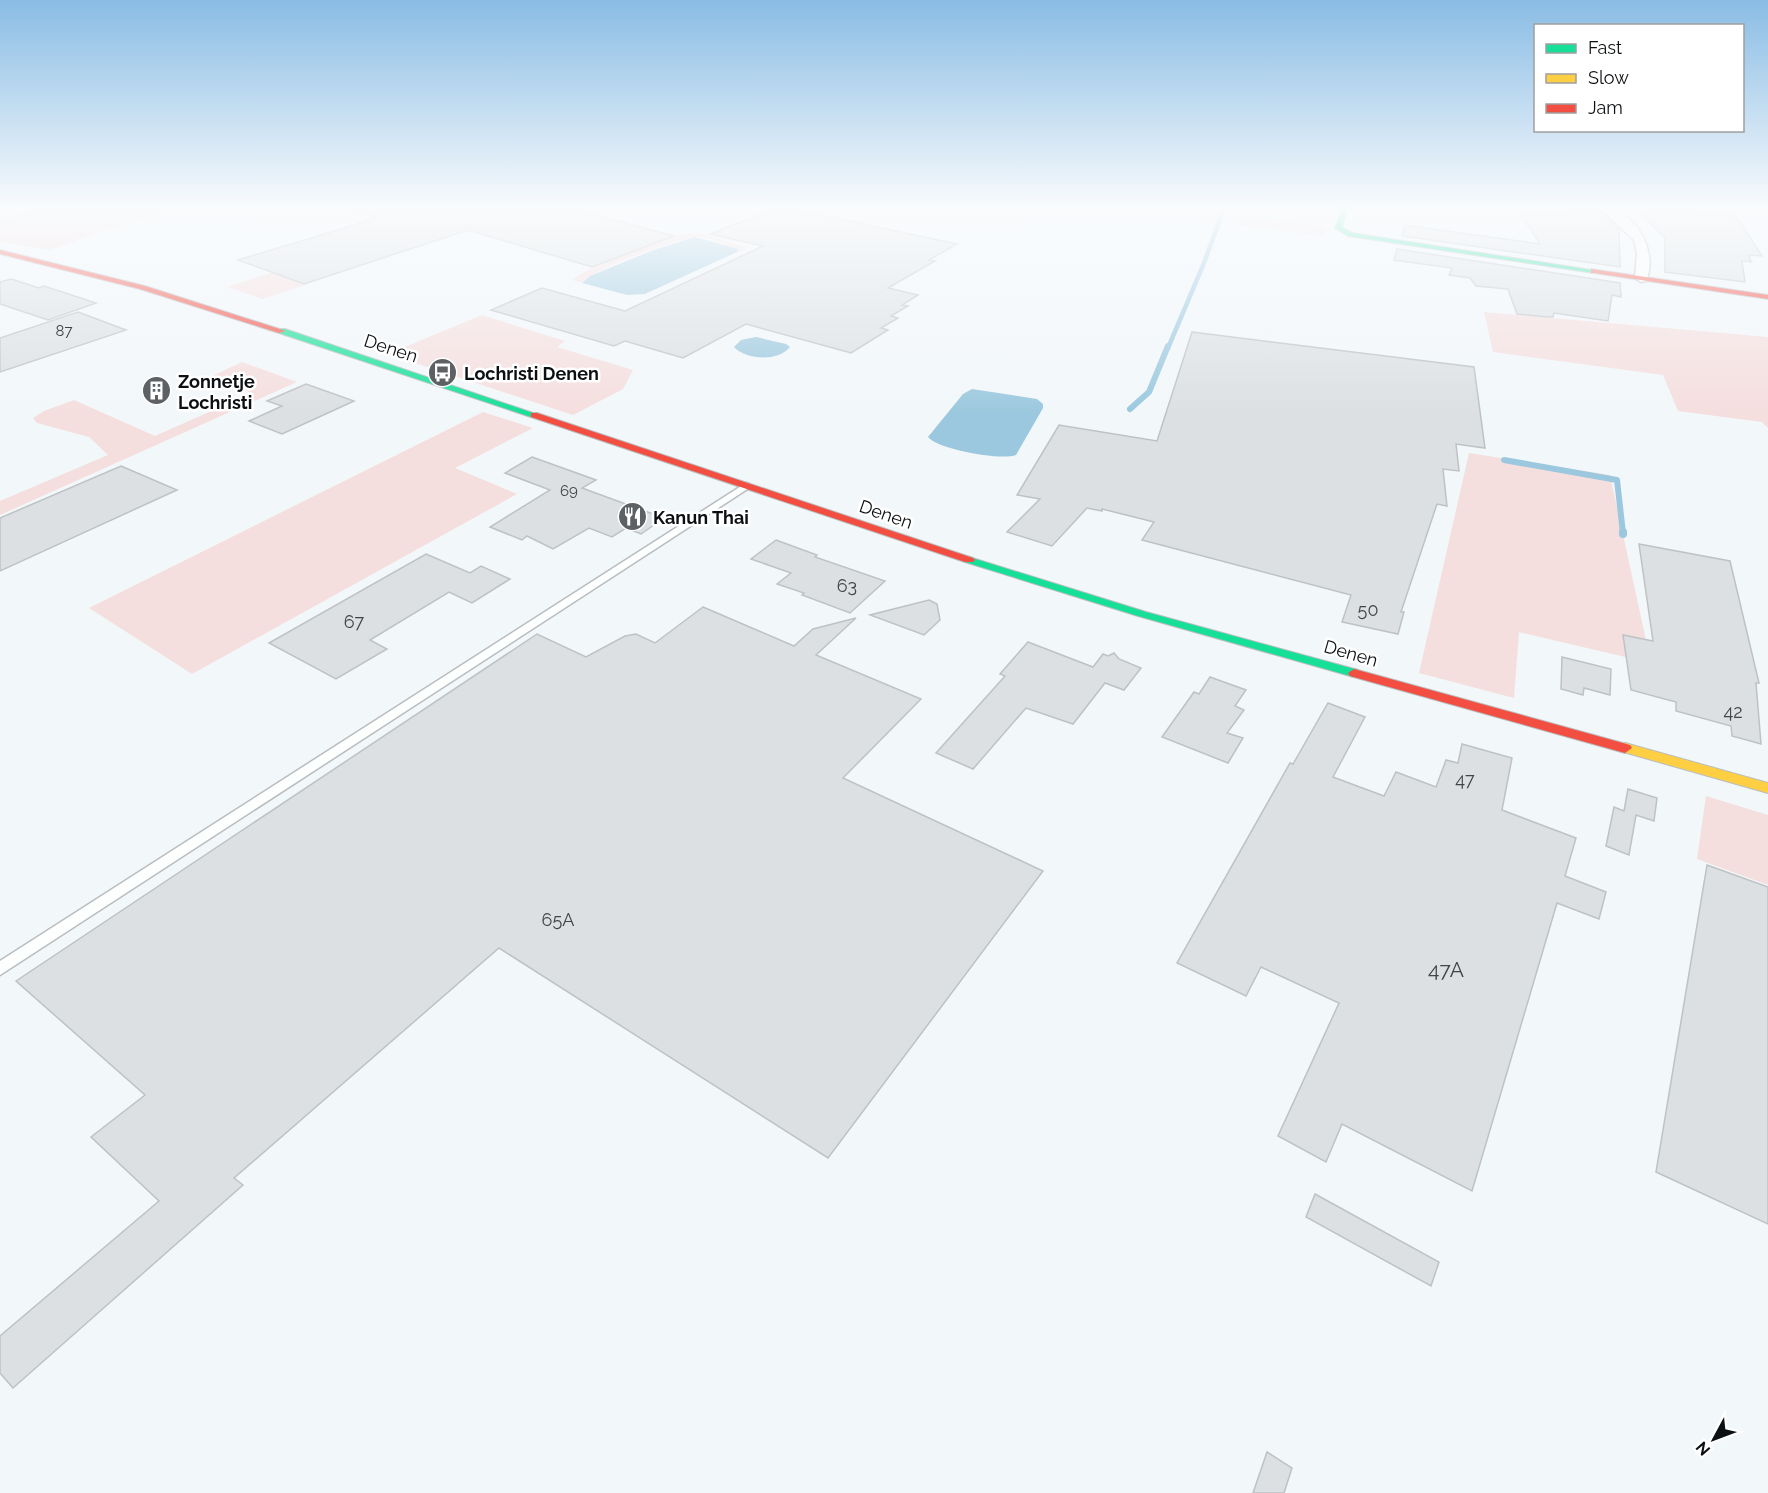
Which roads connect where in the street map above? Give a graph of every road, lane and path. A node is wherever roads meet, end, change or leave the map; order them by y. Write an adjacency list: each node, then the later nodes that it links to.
1 (104, 275): 6 (main road, Denen)
2 (1618, 275): 4 (main road)
3 (1641, 275): 4 (street)
4 (1641, 278): 5 (main road)
5 (1768, 297)
6 (746, 486): 7 (main road, Denen); 8 (lane)
7 (1768, 788)
8 (0, 969)

